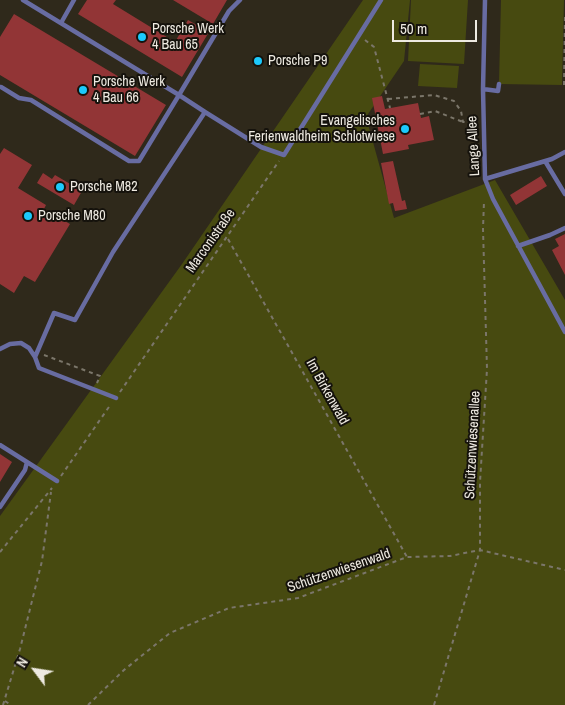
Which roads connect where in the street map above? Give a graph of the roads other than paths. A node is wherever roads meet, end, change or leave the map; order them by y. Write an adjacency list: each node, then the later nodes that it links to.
1 (23, 0): 6 (lane)
2 (74, 0): 6 (lane)
3 (240, 0): 10 (lane)
4 (381, 0): 11 (lane)
5 (485, 0): 9 (lane, Lange Allee)
6 (61, 23): 10 (lane)
7 (499, 84): 9 (lane)
8 (1, 87): 10 (lane)
9 (483, 89): 14 (lane, Lange Allee)
10 (179, 95): 11 (lane)
11 (205, 112): 20 (lane)
12 (565, 152): 13 (lane)
13 (546, 161): 14 (lane); 15 (lane)
14 (485, 179): 17 (lane, Lange Allee)
15 (565, 194)
16 (565, 228): 17 (lane)
17 (518, 246): 18 (lane, Lange Allee)
18 (565, 332)
19 (0, 349): 20 (lane)
20 (36, 355): 21 (lane)
21 (116, 398)
22 (0, 445): 23 (lane)
23 (27, 462): 24 (lane); 25 (lane)
24 (57, 481)
25 (0, 507)

